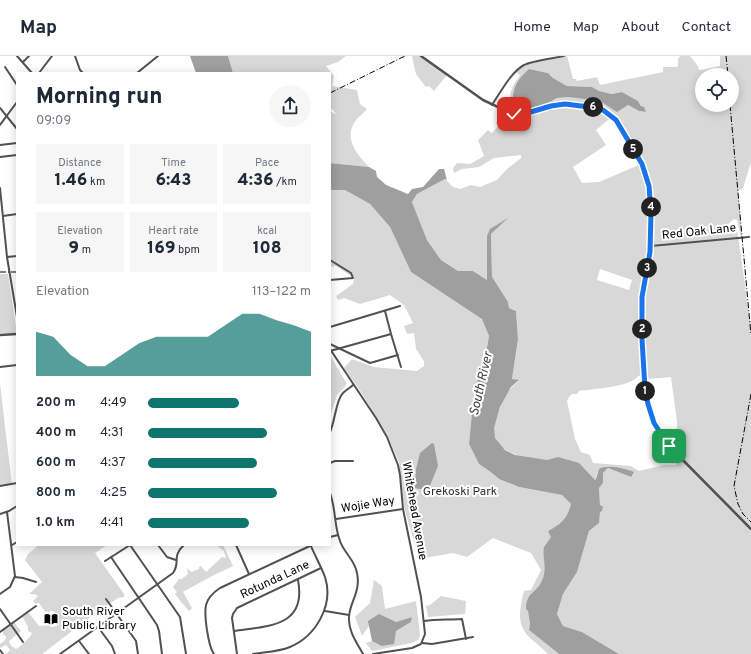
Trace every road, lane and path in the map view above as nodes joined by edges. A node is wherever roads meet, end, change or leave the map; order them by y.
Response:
1 (17, 56) edge
2 (29, 56) edge
3 (52, 56) edge
4 (75, 56) edge
5 (158, 56) edge
6 (421, 56) edge
7 (564, 56) edge
8 (23, 62) junction
9 (5, 68) dead end
10 (31, 72) edge
11 (40, 72) edge
12 (82, 72) edge
13 (137, 72) edge
14 (16, 84) edge
15 (16, 103) edge
16 (492, 105) junction
17 (0, 108) edge
18 (7, 116) junction
19 (0, 125) edge
20 (16, 128) edge
21 (16, 143) edge
22 (0, 145) edge
23 (16, 155) edge
24 (0, 157) edge
25 (0, 188) edge
26 (16, 214) edge
27 (3, 216) junction
28 (0, 225) edge
29 (4, 225) junction
30 (749, 237) dead end
31 (651, 246) junction
32 (16, 256) edge
33 (7, 257) junction
34 (331, 261) edge
35 (331, 280) edge
36 (400, 306) dead end
37 (385, 310) junction
38 (16, 311) edge
39 (331, 328) edge
40 (16, 334) edge
41 (391, 334) junction
42 (0, 335) edge
43 (331, 344) edge
44 (340, 348) junction
45 (331, 351) edge
46 (398, 355) junction
47 (16, 365) edge
48 (0, 367) edge
49 (401, 367) dead end
50 (354, 385) junction
51 (331, 430) edge
52 (353, 461) dead end
53 (331, 463) edge
54 (16, 483) edge
55 (0, 486) edge
56 (331, 498) edge
57 (16, 507) edge
58 (403, 509) junction
59 (7, 512) junction
60 (0, 514) edge
61 (336, 519) junction
62 (751, 529) edge
63 (338, 535) junction
64 (331, 537) edge
65 (16, 543) edge
66 (12, 545) junction
67 (128, 546) edge
68 (131, 546) edge
69 (159, 546) edge
70 (183, 546) edge
71 (236, 546) edge
72 (310, 546) edge
73 (312, 546) edge
74 (111, 557) junction
75 (176, 560) junction
76 (105, 561) dead end
77 (321, 568) junction
78 (249, 574) junction
79 (15, 577) junction
80 (298, 580) junction
81 (36, 582) dead end
82 (158, 585) junction
83 (0, 594) edge
84 (138, 598) junction
85 (106, 599) dead end
86 (36, 606) dead end
87 (0, 609) edge
88 (324, 611) junction
89 (117, 614) junction
90 (349, 615) junction
91 (424, 621) junction
92 (11, 624) junction
93 (98, 627) junction
94 (234, 631) junction
95 (0, 632) edge
96 (473, 637) dead end
97 (466, 639) junction
98 (79, 641) junction
99 (23, 642) dead end
100 (422, 642) junction
101 (0, 650) edge
102 (3, 654) edge
103 (60, 654) edge
104 (89, 654) edge
105 (115, 654) edge
106 (138, 654) edge
107 (162, 654) edge
108 (186, 654) edge
109 (214, 654) edge
110 (237, 654) edge
111 (253, 654) edge
112 (363, 654) edge
113 (373, 654) edge

1 - 8 street
2 - 8 street
3 - 11 street
4 - 12 street
5 - 13 street
6 - 16 street
7 - 16 street
8 - 10 street
9 - 14 street
15 - 18 street
16 - 31 street
17 - 18 street
18 - 19 street
18 - 20 street
21 - 22 street
23 - 24 street
25 - 27 street
26 - 27 street
27 - 29 street
28 - 29 street
29 - 33 street
30 - 31 street, Red Oak Lane
31 - 62 street
32 - 33 street
33 - 38 street
34 - 35 street
36 - 37 street
37 - 39 street
37 - 41 street
40 - 42 street
41 - 44 street
41 - 46 street
43 - 44 street
44 - 45 street
44 - 46 street
45 - 50 street, Whitehead Avenue
46 - 49 street
47 - 48 street
50 - 51 street
50 - 58 street, Whitehead Avenue
52 - 53 street
54 - 55 street
56 - 61 street
57 - 59 street
58 - 61 street, Wojie Way
58 - 91 street, Whitehead Avenue
59 - 60 street
59 - 66 street
61 - 63 street
63 - 64 street
63 - 90 street
65 - 66 street
66 - 79 street
67 - 74 street
68 - 82 street
69 - 75 street
70 - 75 street
71 - 78 street
72 - 78 street
73 - 77 street
74 - 76 street
74 - 84 street
75 - 82 street
77 - 80 street, Rotunda Lane
77 - 88 street
78 - 109 street
79 - 81 street
79 - 83 street
80 - 94 street, Rotunda Lane
80 - 94 street
82 - 84 street
82 - 108 street
84 - 89 street
84 - 107 street
85 - 89 street
86 - 92 street
87 - 92 street
88 - 90 street
88 - 111 street
89 - 93 street
89 - 106 street
90 - 112 street
91 - 97 street
91 - 100 street, Whitehead Avenue
92 - 95 street
92 - 99 street
93 - 98 street
93 - 105 street
94 - 110 street, Rotunda Lane
96 - 97 street
97 - 100 street
98 - 103 street
98 - 104 street
100 - 113 street
101 - 102 street

